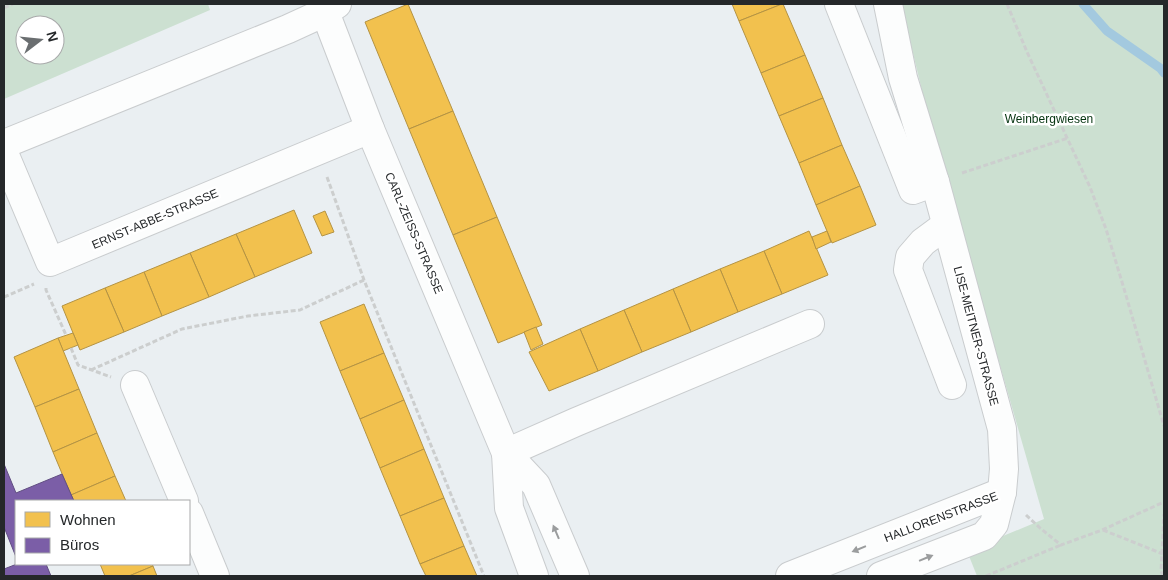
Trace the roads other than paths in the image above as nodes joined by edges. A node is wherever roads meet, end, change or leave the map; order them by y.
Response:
1 (839, 4) edge
2 (888, 4) edge
3 (331, 8) edge
4 (370, 129) junction
5 (4, 144) edge
6 (4, 153) edge
7 (935, 182) junction
8 (946, 225) junction
9 (810, 324) dead end
10 (952, 384) dead end
11 (135, 385) road end
12 (506, 453) junction
13 (1002, 492) junction
14 (184, 500) edge
15 (190, 515) edge
16 (215, 576) edge
17 (534, 576) edge
18 (575, 576) edge
19 (790, 576) edge
20 (881, 576) edge

1 - 7 street
2 - 7 street, LISE-MEITNER-STRASSE
3 - 4 street, CARL-ZEISS-STRASSE
3 - 5 street
4 - 6 street, ERNST-ABBE-STRASSE
4 - 12 street, CARL-ZEISS-STRASSE
7 - 8 street, LISE-MEITNER-STRASSE
8 - 10 street
8 - 13 street, LISE-MEITNER-STRASSE
9 - 12 street
11 - 14 street
12 - 17 street, CARL-ZEISS-STRASSE
18 -> 12 street, CARL-ZEISS-STRASSE
13 -> 19 street, HALLORENSTRASSE
20 -> 13 street, HALLORENSTRASSE
15 - 16 street

